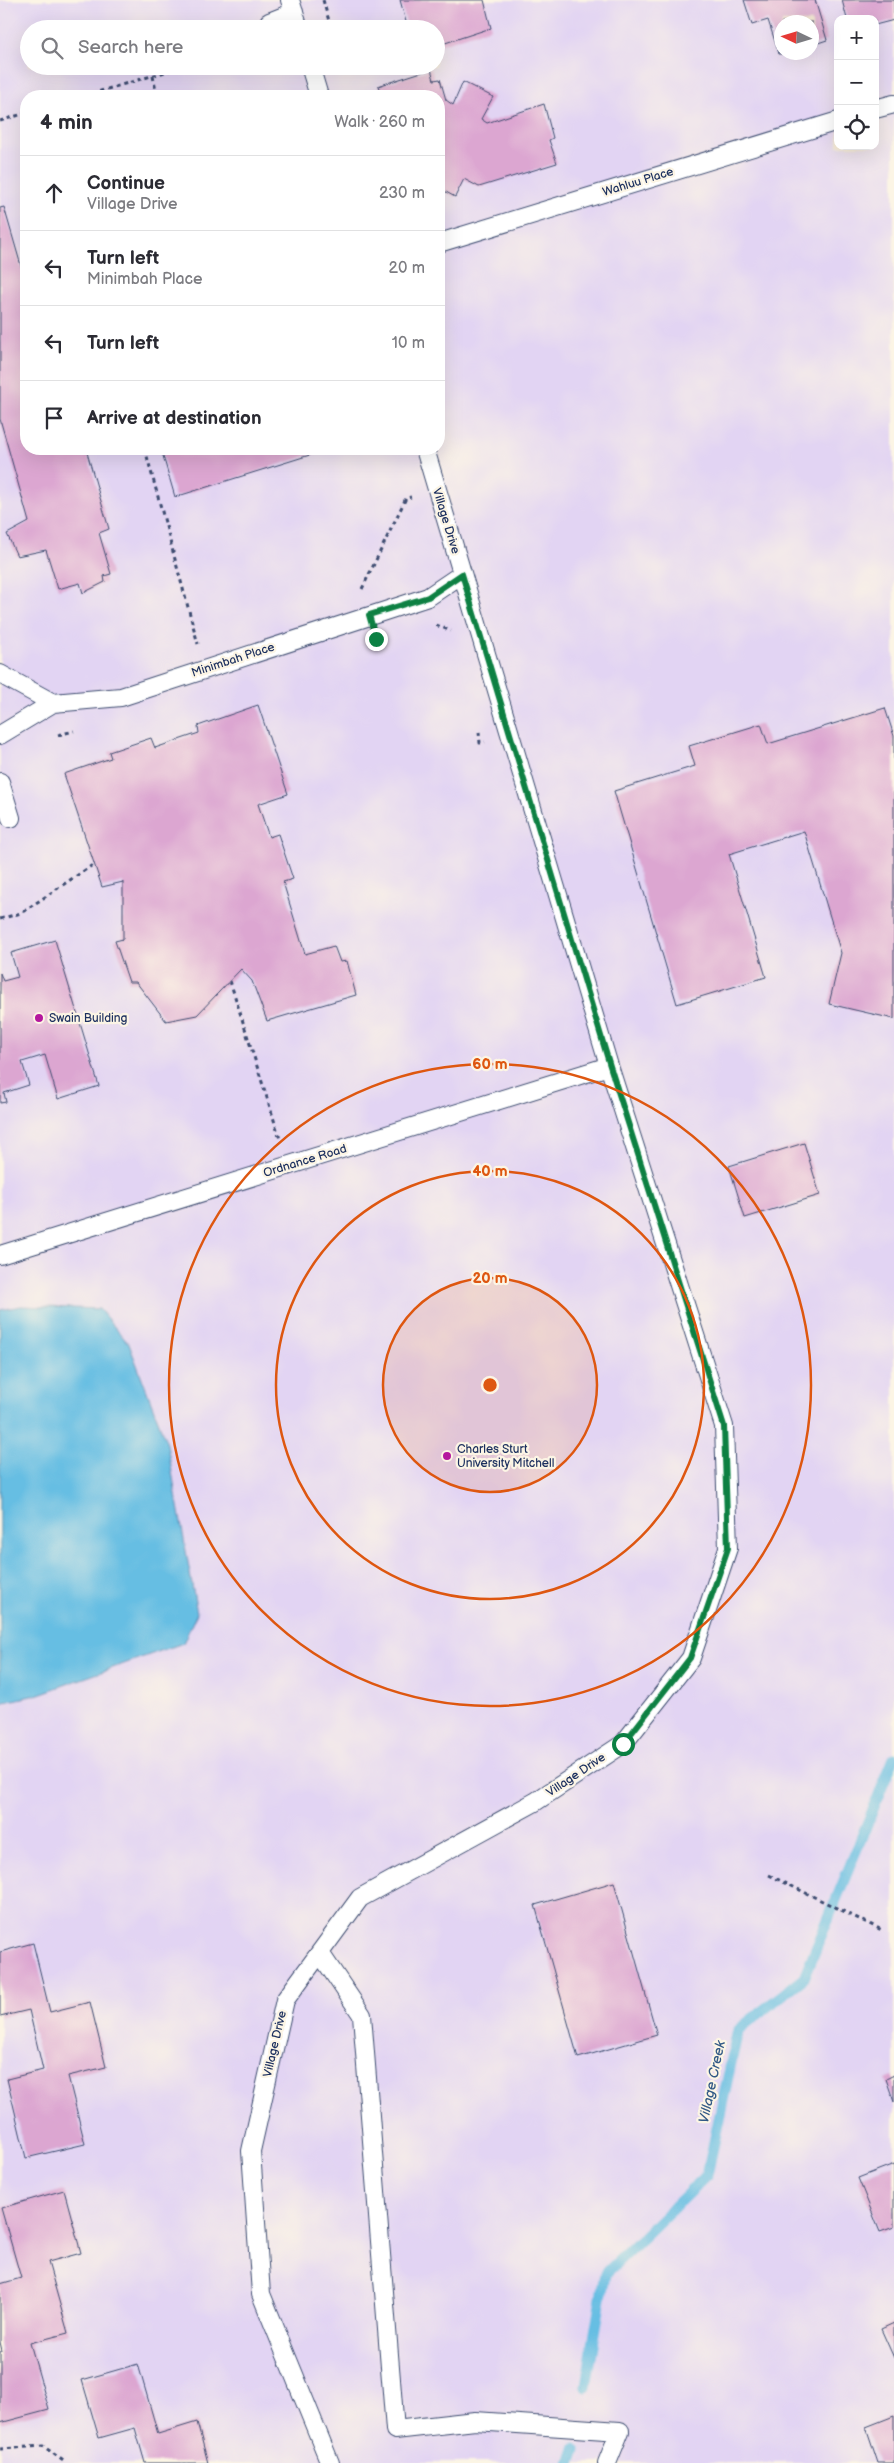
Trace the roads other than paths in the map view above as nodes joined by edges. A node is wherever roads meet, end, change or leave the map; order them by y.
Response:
1 (294, 14) edge
2 (275, 20) edge
3 (313, 75) edge
4 (317, 90) edge
5 (894, 104) edge
6 (879, 109) edge
7 (834, 122) edge
8 (445, 241) edge
9 (427, 455) edge
10 (462, 574) junction
11 (0, 674) edge
12 (54, 702) junction
13 (0, 735) edge
14 (0, 782) edge
15 (11, 818) dead end
16 (610, 1066) junction
17 (0, 1255) edge
18 (320, 1953) junction
19 (330, 2463) edge
20 (607, 2463) edge

1 - 2 lane
3 - 4 lane
5 - 6 lane
7 - 8 lane, Wahluu Place
9 - 10 lane, Village Drive
10 - 12 lane, Minimbah Place
10 - 16 lane, Village Drive
11 - 12 lane
12 - 13 lane
14 - 15 lane
16 - 17 lane, Ordnance Road
16 - 18 lane, Village Drive
18 - 19 lane, Village Drive
18 - 20 lane

